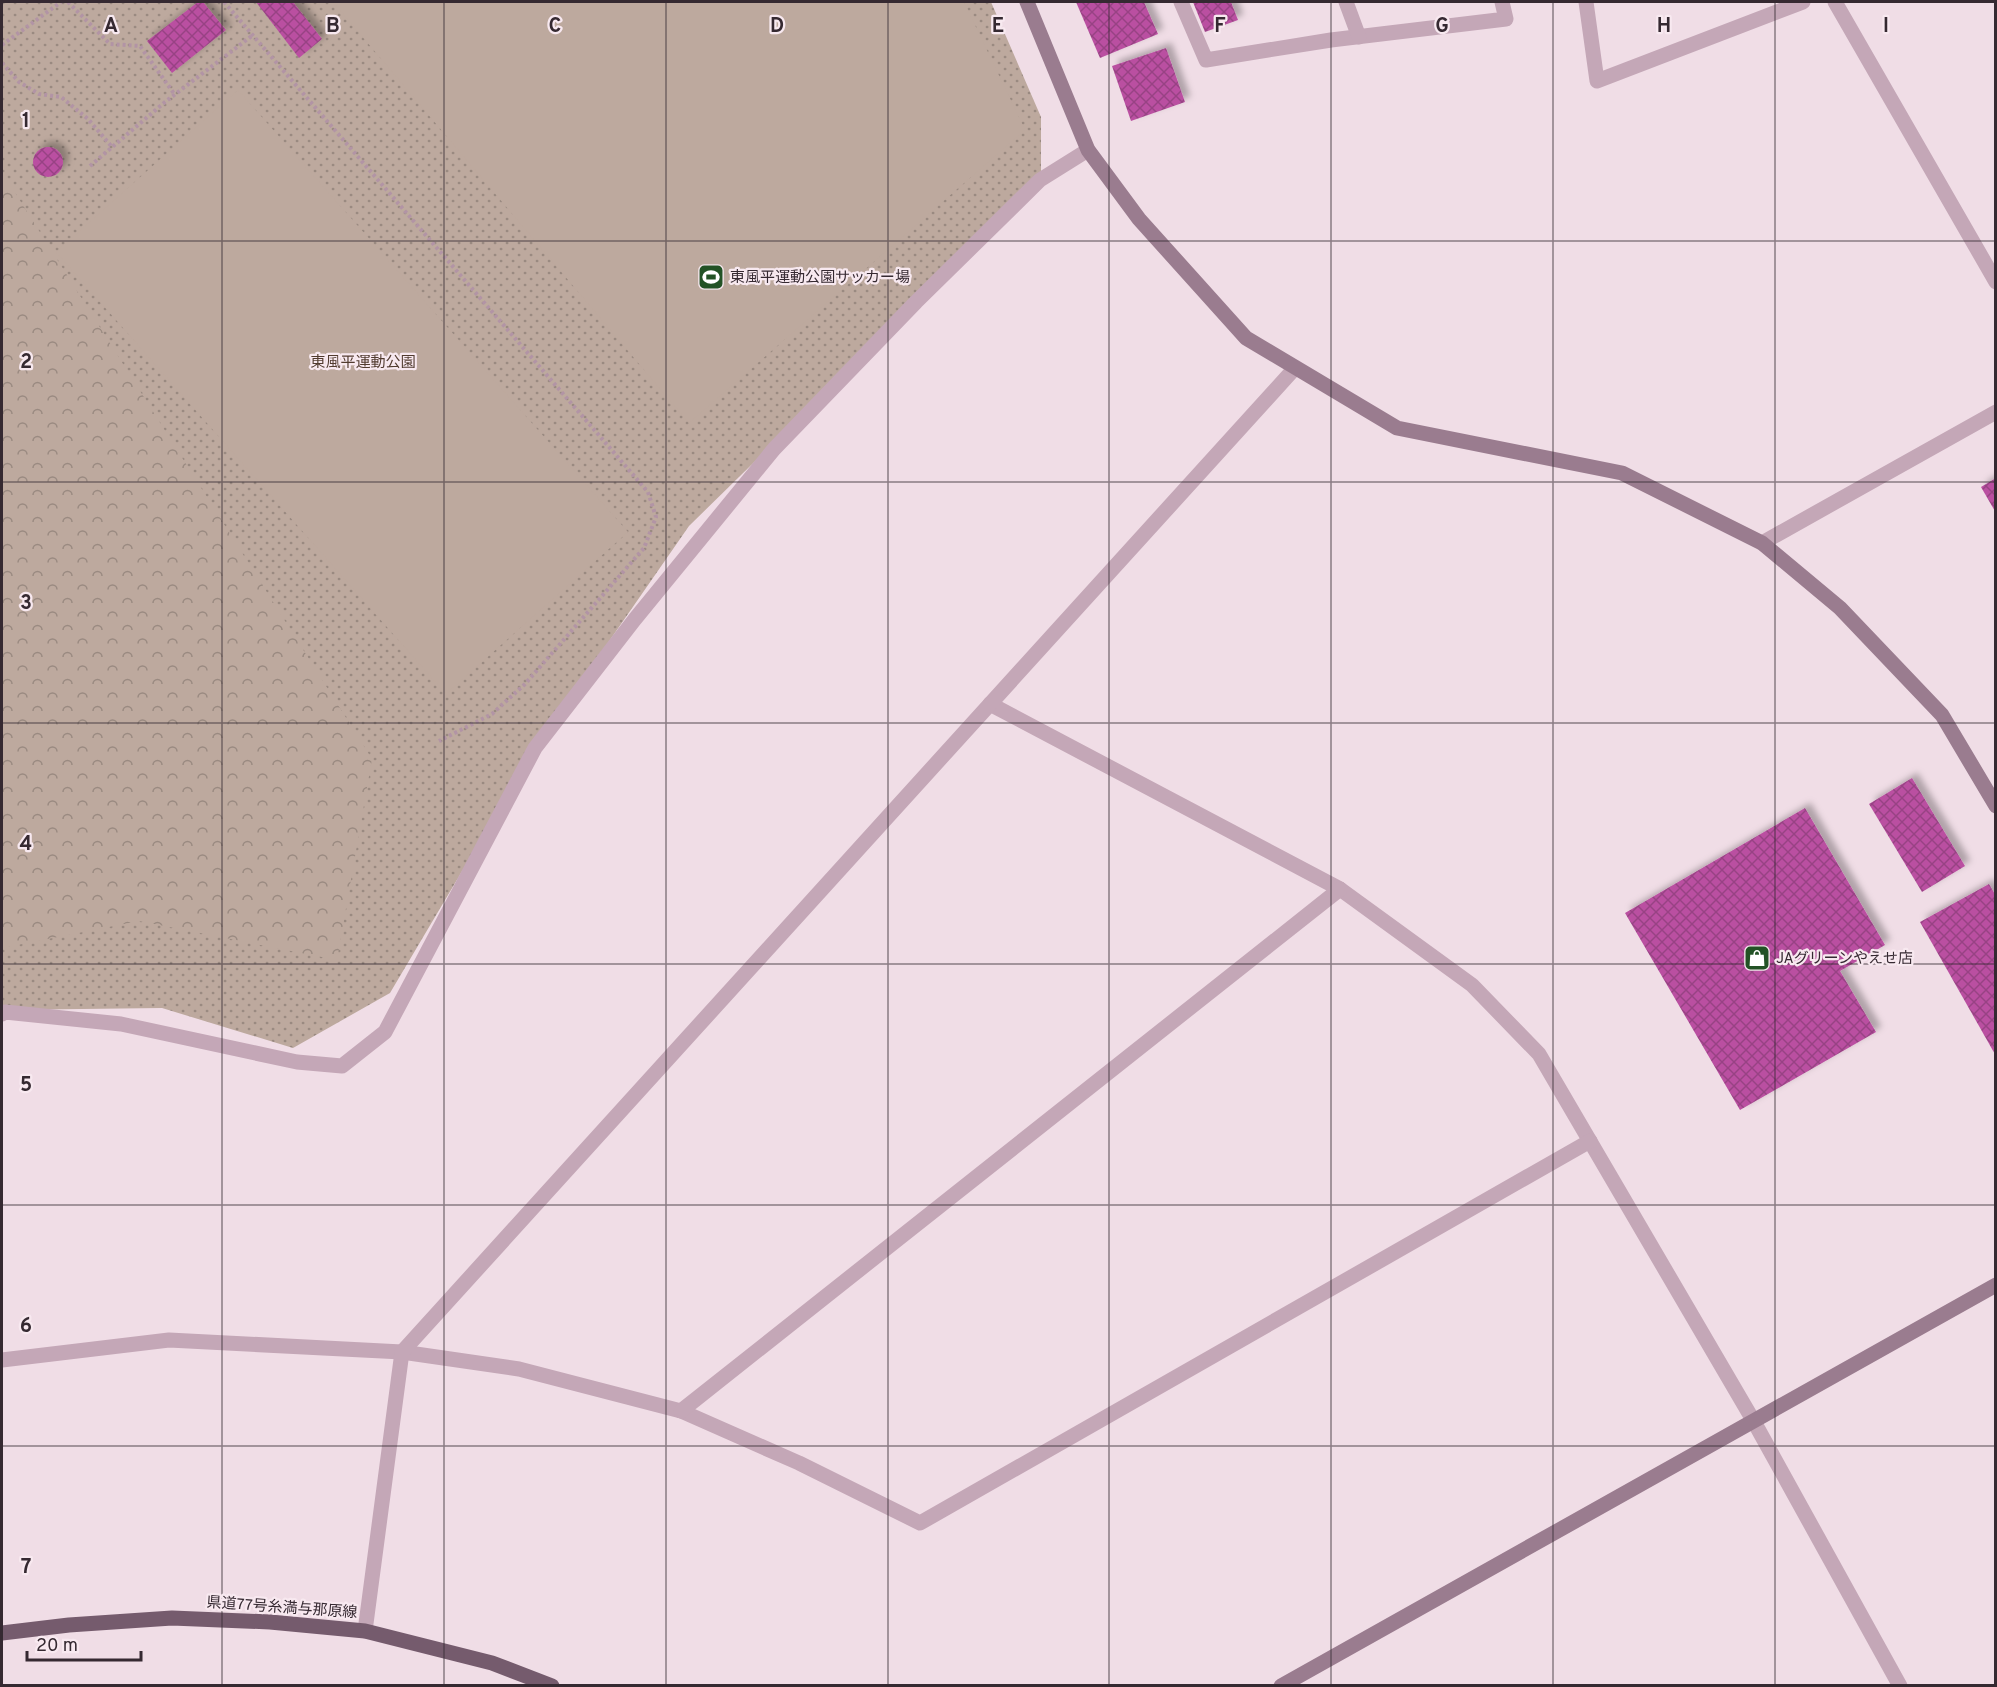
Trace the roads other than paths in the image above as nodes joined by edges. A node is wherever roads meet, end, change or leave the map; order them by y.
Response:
1 (1027, 2) edge
2 (1181, 2) edge
3 (1346, 2) edge
4 (1502, 2) edge
5 (1586, 2) edge
6 (1803, 2) edge
7 (1835, 2) edge
8 (1359, 37) junction
9 (1088, 150) junction
10 (1995, 282) edge
11 (1295, 368) junction
12 (1995, 412) edge
13 (1762, 543) junction
14 (990, 704) junction
15 (1995, 806) edge
16 (1340, 889) junction
17 (2, 1014) edge
18 (1590, 1141) junction
19 (1995, 1285) edge
20 (402, 1352) junction
21 (2, 1360) edge
22 (681, 1411) junction
23 (1753, 1420) junction
24 (365, 1631) junction
25 (2, 1633) edge
26 (552, 1686) edge
27 (1281, 1686) edge
28 (1900, 1686) edge

1 - 9 street
2 - 8 street
3 - 8 street
4 - 8 street
5 - 6 street
7 - 10 street
9 - 11 street
9 - 17 street
11 - 13 street
11 - 14 street
12 - 13 street
13 - 15 street
14 - 16 street
14 - 20 street
16 - 18 street
16 - 22 street
18 - 22 street
18 - 23 street
19 - 23 street
20 - 21 street
20 - 22 street
20 - 24 street
23 - 27 street
23 - 28 street
24 - 25 main road, 県道77号糸満与那原線
24 - 26 main road, 県道77号糸満与那原線

